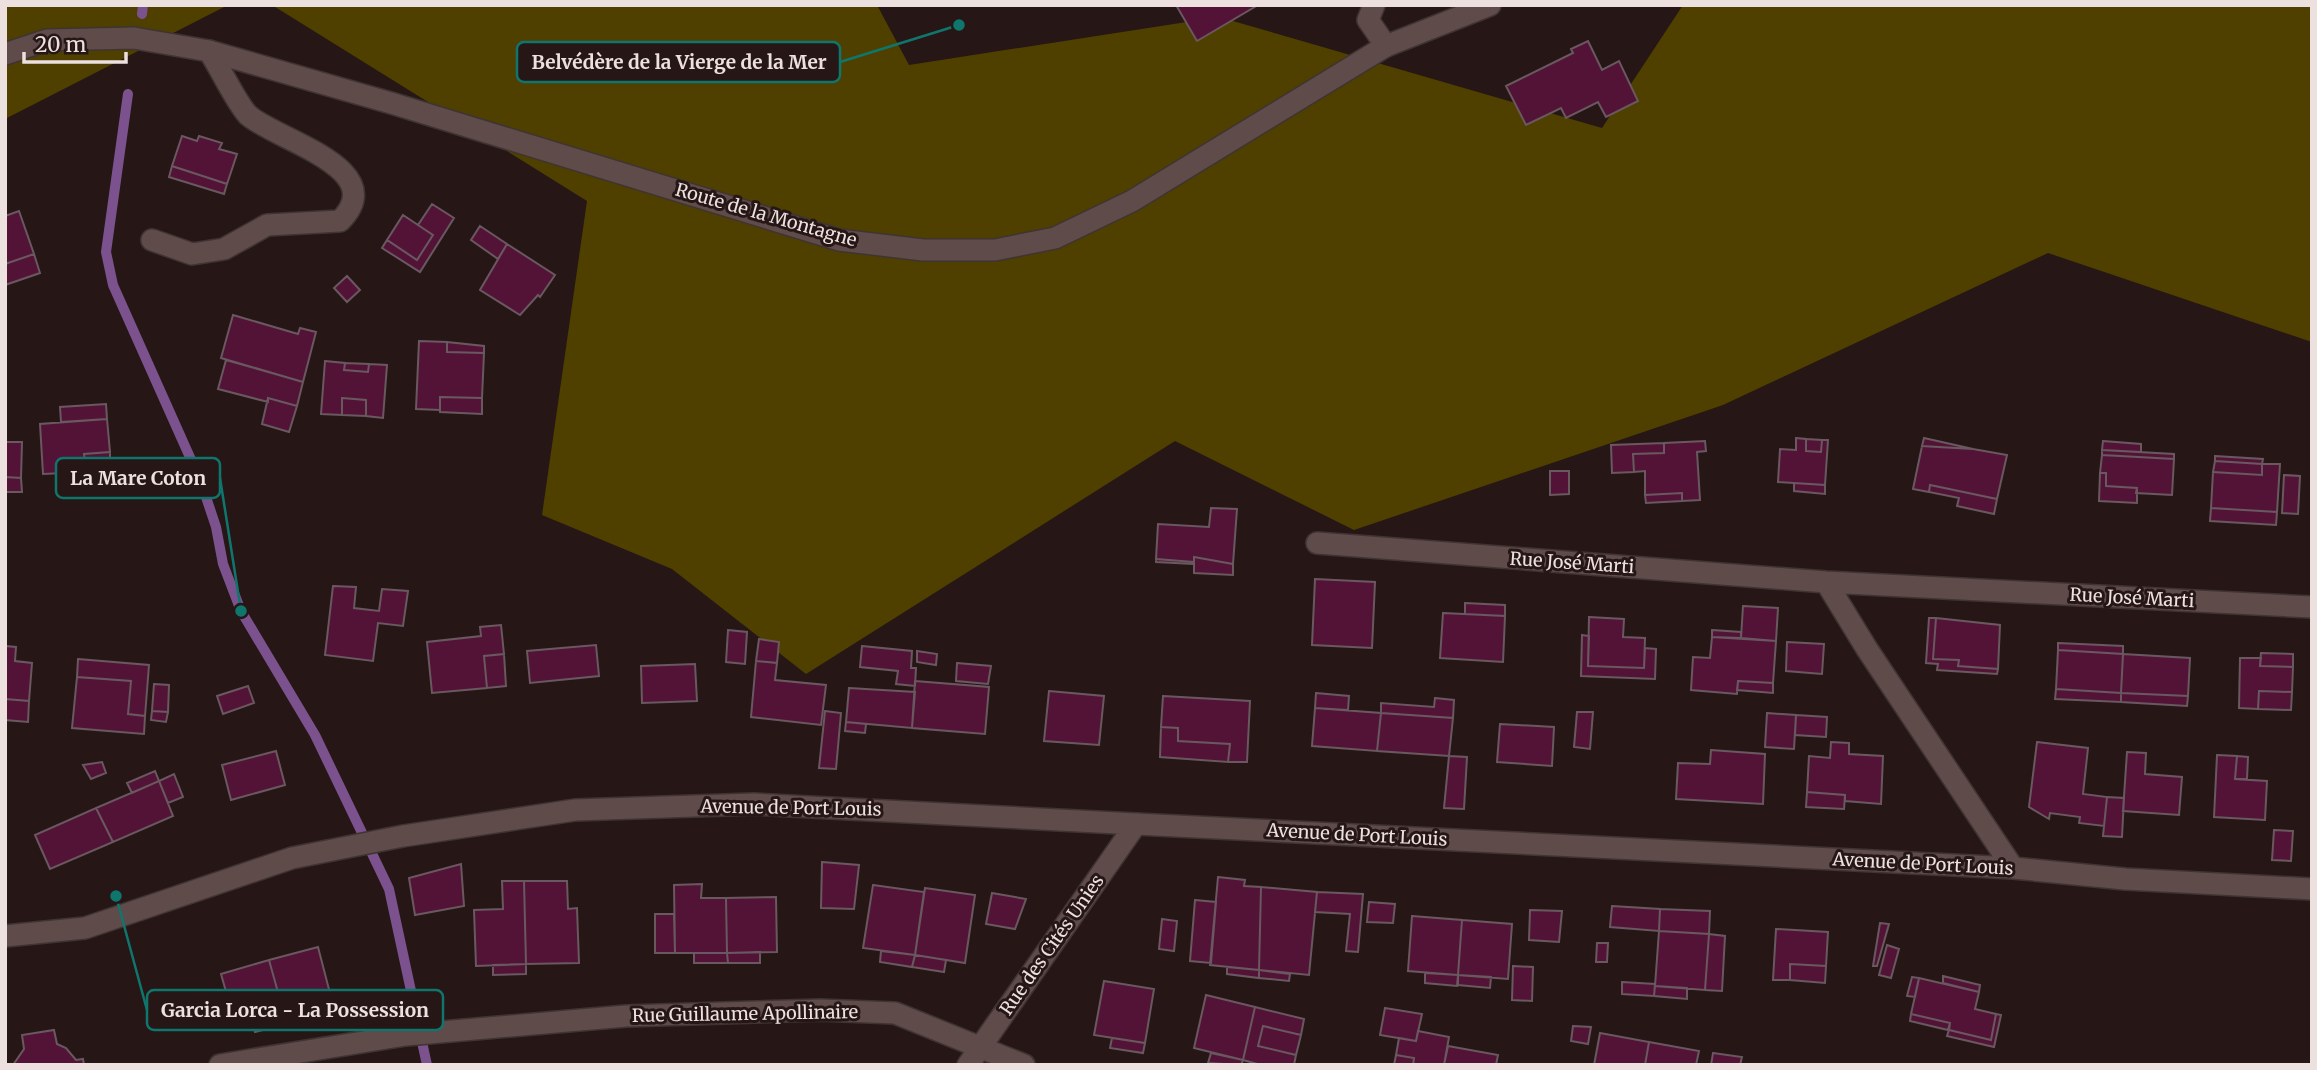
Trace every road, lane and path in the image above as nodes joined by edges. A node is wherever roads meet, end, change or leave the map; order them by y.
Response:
1 (1374, 5) edge
2 (1490, 5) edge
3 (1386, 46) junction
4 (209, 51) junction
5 (5, 54) edge
6 (152, 240) dead end
7 (1317, 543) dead end
8 (1826, 582) junction
9 (2312, 607) edge
10 (1136, 824) junction
11 (2013, 868) junction
12 (2312, 889) edge
13 (5, 936) edge
14 (981, 1047) junction
15 (220, 1065) edge
16 (968, 1065) edge
17 (1024, 1065) edge

1 - 3 street
2 - 3 street, Route de la Montagne
3 - 4 street, Route de la Montagne
4 - 5 street, Route de la Montagne
4 - 6 street
7 - 8 street, Rue José Marti
8 - 9 street, Rue José Marti
8 - 11 street
10 - 11 street, Avenue de Port Louis
10 - 13 street, Avenue de Port Louis
10 - 14 street, Rue des Cités Unies
11 - 12 street, Avenue de Port Louis
14 - 15 street, Rue Guillaume Apollinaire
14 - 16 street, Rue des Cités Unies
14 - 17 street, Rue Guillaume Apollinaire

